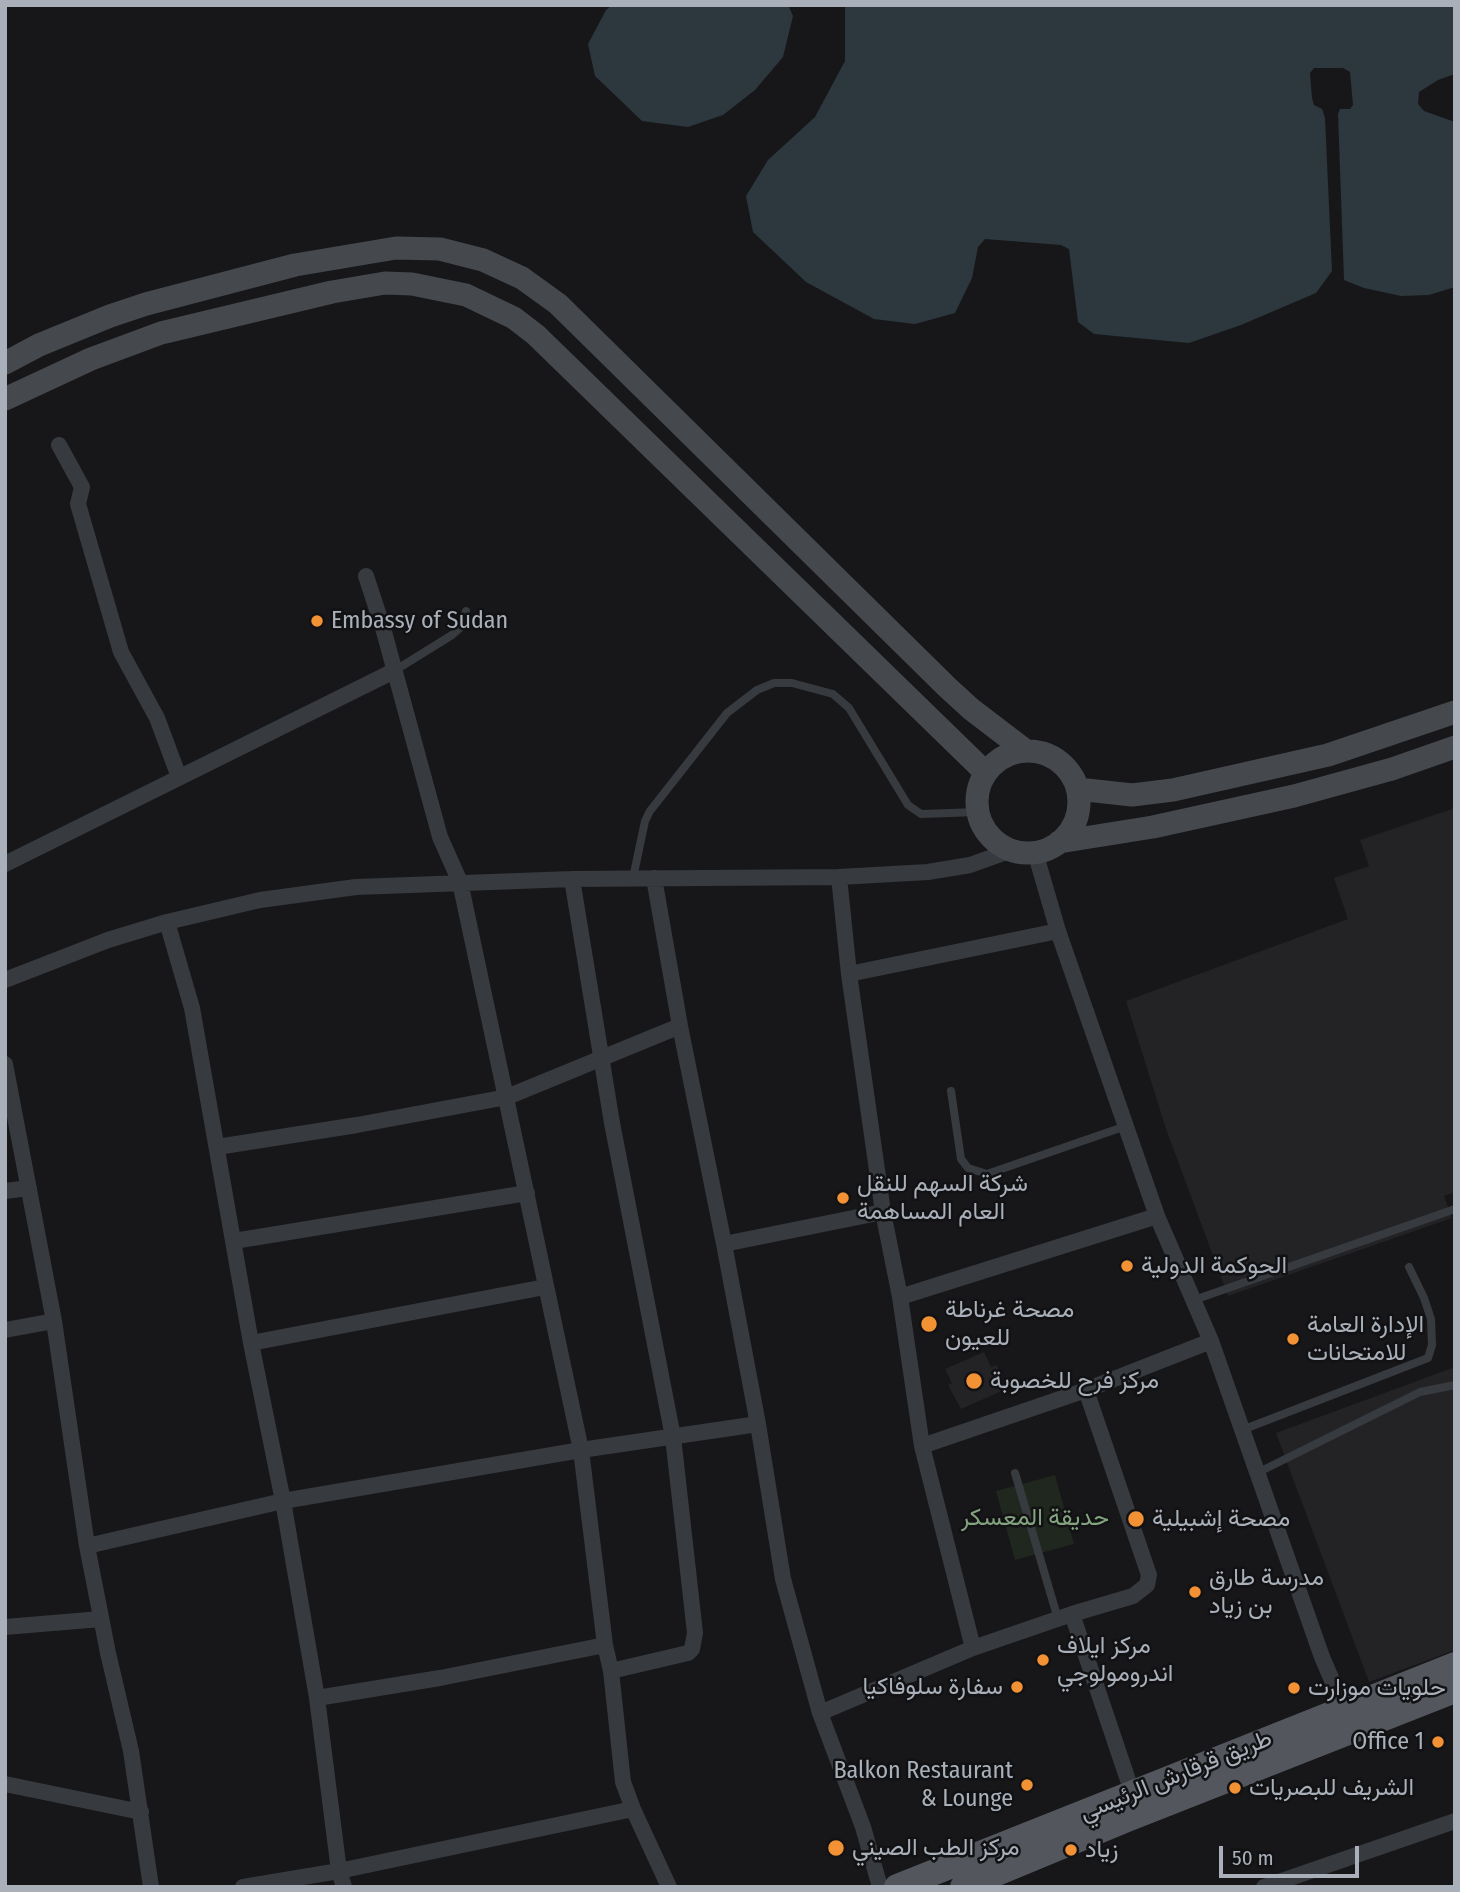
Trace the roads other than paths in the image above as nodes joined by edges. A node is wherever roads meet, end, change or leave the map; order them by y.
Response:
1 (5, 363) edge
2 (5, 399) edge
3 (59, 445) dead end
4 (366, 576) dead end
5 (466, 611) dead end
6 (394, 671) junction
7 (1455, 712) edge
8 (1455, 747) edge
9 (1026, 751) junction
10 (986, 773) junction
11 (178, 777) junction
12 (1078, 789) junction
13 (978, 812) junction
14 (1059, 842) junction
15 (1023, 851) junction
16 (5, 864) edge
17 (839, 877) junction
18 (572, 878) junction
19 (633, 878) junction
20 (654, 878) junction
21 (460, 882) junction
22 (167, 922) junction
23 (1058, 931) junction
24 (849, 974) junction
25 (5, 980) edge
26 (680, 1026) junction
27 (601, 1060) junction
28 (5, 1064) edge
29 (951, 1091) dead end
30 (507, 1097) junction
31 (9, 1110) edge
32 (1126, 1126) junction
33 (216, 1147) junction
34 (29, 1188) junction
35 (5, 1191) edge
36 (527, 1193) junction
37 (1455, 1209) edge
38 (883, 1212) junction
39 (1157, 1216) junction
40 (234, 1241) junction
41 (724, 1244) junction
42 (1409, 1267) dead end
43 (545, 1287) junction
44 (900, 1297) junction
45 (1194, 1300) junction
46 (54, 1321) junction
47 (5, 1330) edge
48 (1211, 1341) junction
49 (251, 1343) junction
50 (1455, 1385) edge
51 (1086, 1390) junction
52 (758, 1424) junction
53 (1242, 1430) junction
54 (673, 1437) junction
55 (922, 1446) junction
56 (581, 1450) junction
57 (1015, 1473) dead end
58 (1257, 1473) junction
59 (283, 1501) junction
60 (87, 1546) junction
61 (1065, 1616) junction
62 (101, 1619) junction
63 (5, 1627) edge
64 (605, 1645) junction
65 (973, 1648) junction
66 (1455, 1665) edge
67 (611, 1671) junction
68 (1455, 1690) edge
69 (317, 1698) junction
70 (1344, 1708) junction
71 (820, 1713) junction
72 (5, 1784) edge
73 (1132, 1792) junction
74 (633, 1808) junction
75 (141, 1812) junction
76 (1455, 1821) edge
77 (338, 1871) junction
78 (151, 1887) edge
79 (243, 1887) edge
80 (344, 1887) edge
81 (669, 1887) edge
82 (880, 1887) edge
83 (897, 1887) edge
84 (963, 1887) edge
85 (1264, 1887) edge

1 - 9 street
2 - 10 street
3 - 11 street
4 - 6 street
5 - 6 lane
6 - 11 street
6 - 21 street
7 - 12 street
8 - 14 street
9 - 10 street
9 - 12 street
10 - 13 street
11 - 16 street
12 - 14 street
13 - 15 street
13 - 19 lane
14 - 15 street
15 - 17 street
15 - 23 street
17 - 20 street
17 - 24 street
18 - 19 street
18 - 21 street
18 - 27 street
19 - 20 street
20 - 26 street
21 - 22 street
21 - 30 street
22 - 25 street
22 - 33 street
23 - 24 street
23 - 32 street
24 - 38 street
26 - 27 street
26 - 41 street
27 - 30 street
27 - 54 street
28 - 31 street
29 - 32 lane
30 - 33 street
30 - 36 street
31 - 34 street
32 - 39 street
33 - 40 street
34 - 35 street
34 - 46 street
36 - 40 street
36 - 43 street
37 - 45 lane
38 - 41 street
38 - 44 street
39 - 44 street
39 - 45 street
40 - 49 street
41 - 52 street
42 - 53 lane
43 - 49 street
43 - 56 street
44 - 55 street
45 - 48 street
46 - 47 street
46 - 60 street
48 - 51 street
48 - 53 street
49 - 59 street
50 - 58 lane
51 - 55 street
51 - 61 street
52 - 54 street
52 - 71 street
53 - 58 street
54 - 56 street
54 - 67 street
55 - 65 street
56 - 59 street
56 - 64 street
57 - 61 lane
58 - 70 street
59 - 60 street
59 - 69 street
60 - 62 street
61 - 65 street
61 - 73 street
62 - 63 street
62 - 75 street
64 - 67 street
64 - 69 street
65 - 71 street
66 - 70 main road, طريق قرقارش الرئيسي
67 - 74 street
68 - 84 main road, طريق قرقارش الرئيسي
69 - 77 street
70 - 73 main road, طريق قرقارش الرئيسي
71 - 82 street
72 - 75 street
73 - 83 main road, طريق قرقارش الرئيسي
74 - 77 street
74 - 81 street
75 - 78 street
76 - 85 street
77 - 79 street
77 - 80 street

